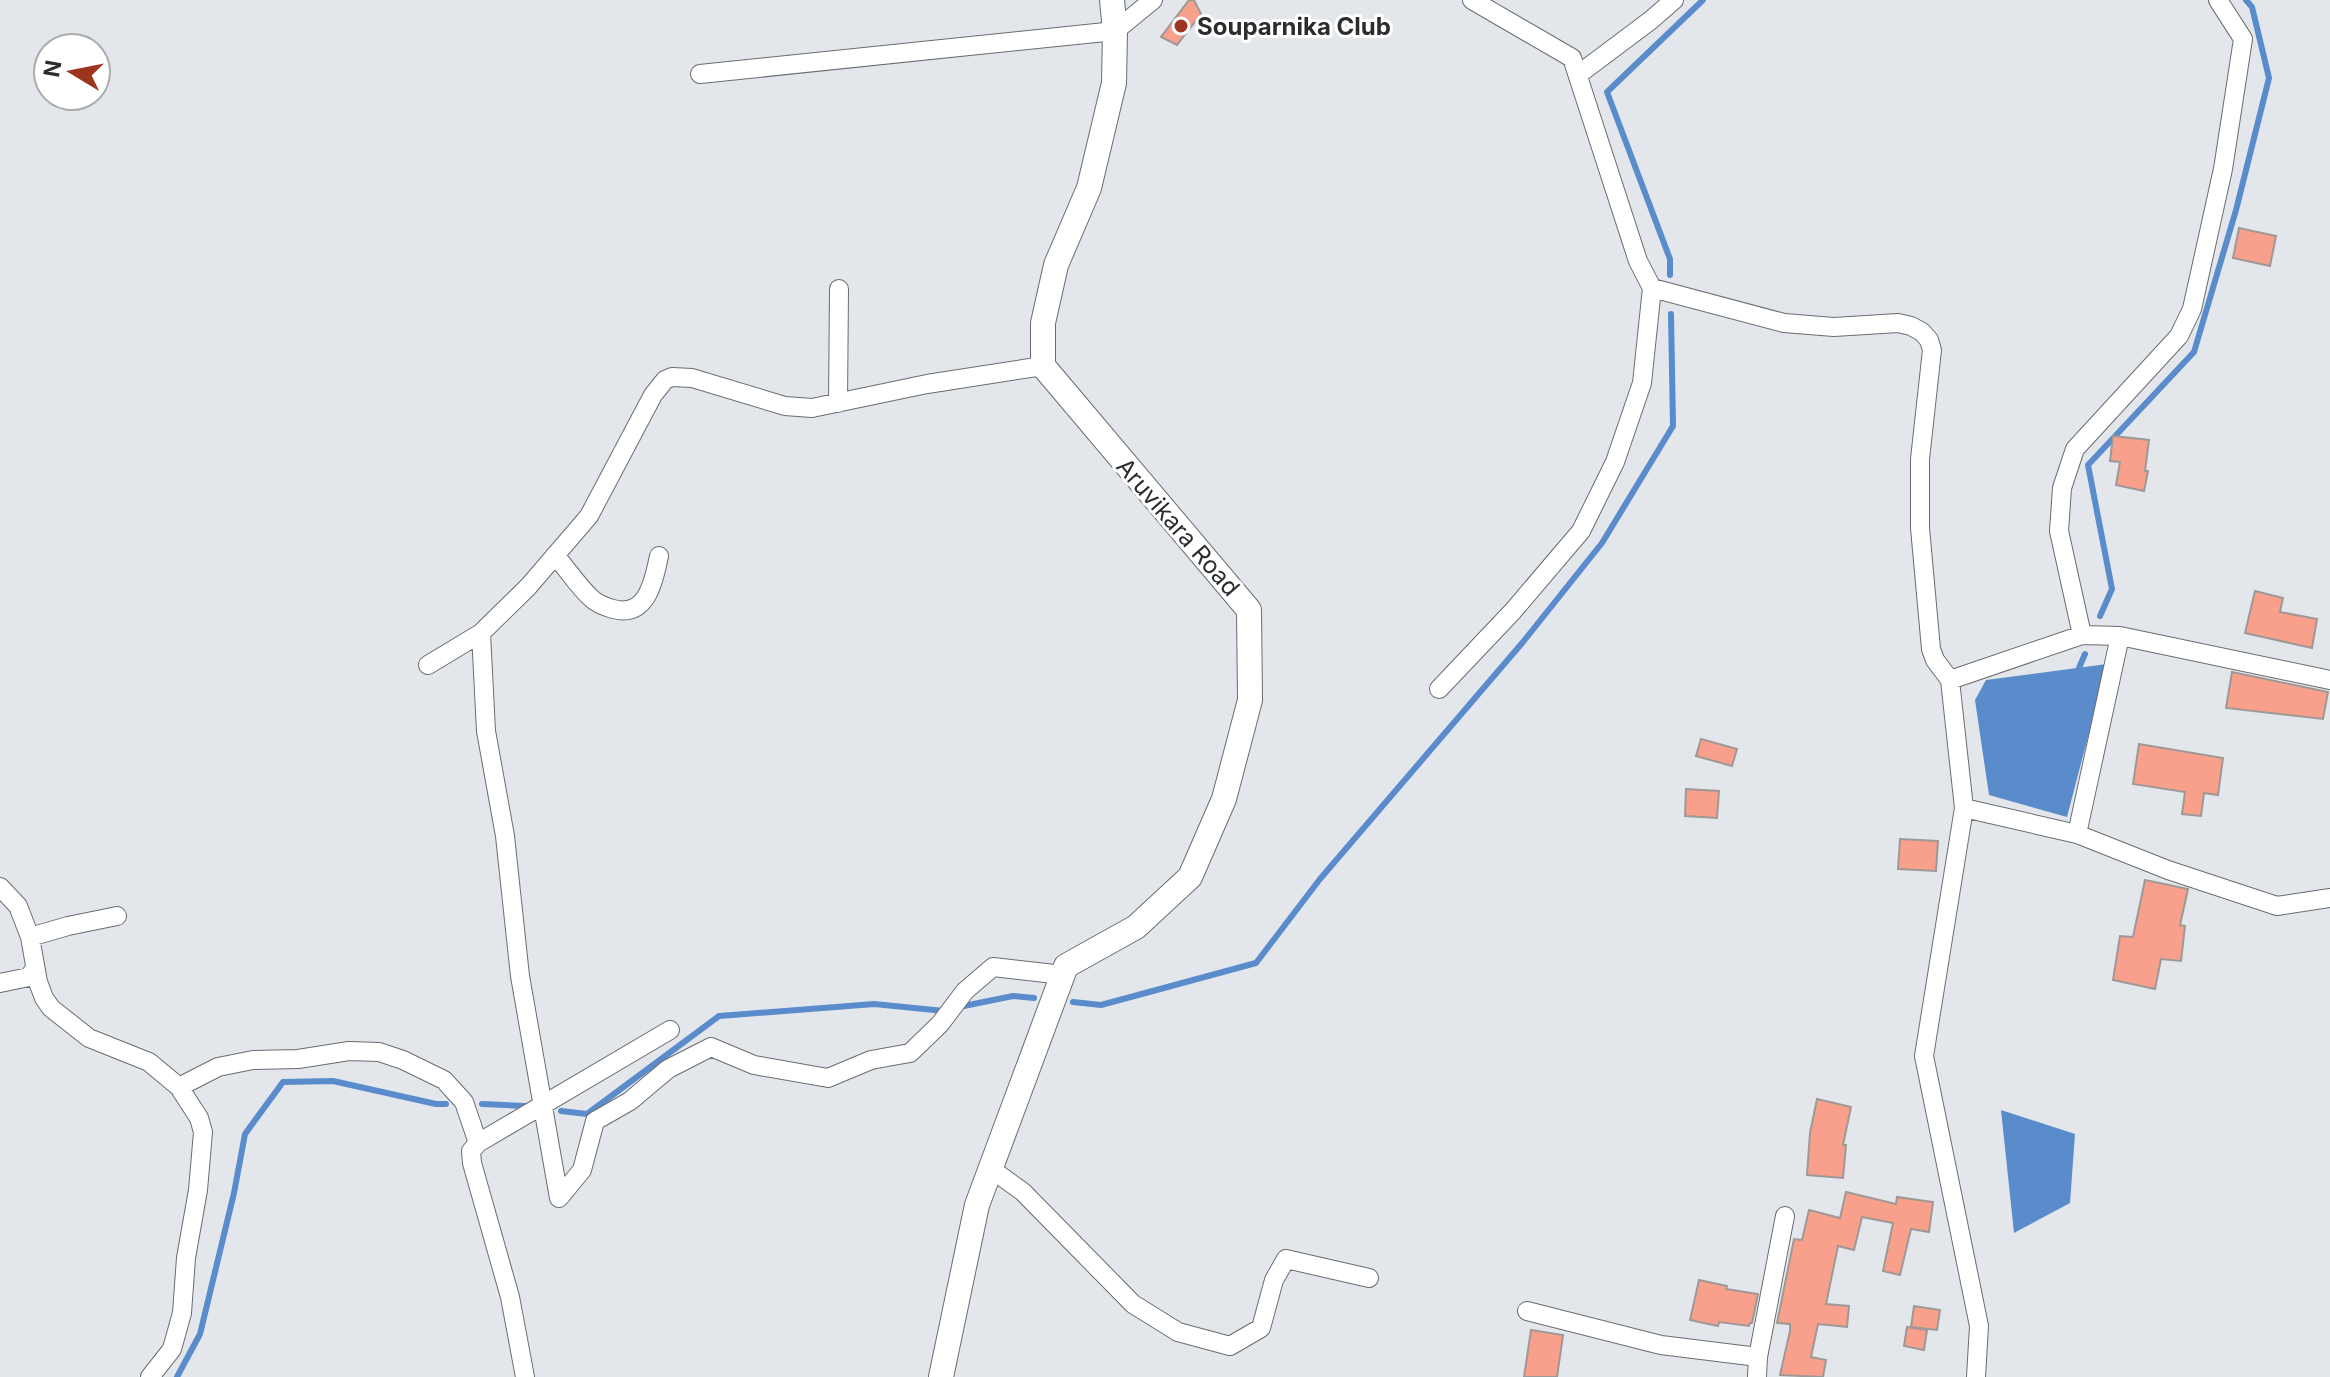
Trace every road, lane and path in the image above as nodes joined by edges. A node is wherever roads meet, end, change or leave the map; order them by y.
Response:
1 (1112, 0) edge
2 (1153, 0) edge
3 (1472, 0) edge
4 (1674, 0) edge
5 (2218, 0) edge
6 (1115, 31) junction
7 (700, 74) dead end
8 (1579, 74) junction
9 (1652, 288) junction
10 (839, 289) dead end
11 (1043, 366) junction
12 (838, 403) junction
13 (555, 555) junction
14 (659, 556) dead end
15 (481, 633) junction
16 (2082, 635) junction
17 (2120, 636) junction
18 (428, 665) dead end
19 (1950, 680) junction
20 (2330, 680) edge
21 (1439, 689) dead end
22 (1964, 808) junction
23 (2077, 834) junction
24 (0, 887) edge
25 (2330, 898) edge
26 (117, 916) dead end
27 (30, 937) junction
28 (35, 968) junction
29 (1063, 975) junction
30 (0, 983) edge
31 (670, 1030) dead end
32 (179, 1087) junction
33 (543, 1105) junction
34 (478, 1143) junction
35 (991, 1169) junction
36 (1785, 1216) dead end
37 (1369, 1278) dead end
38 (1527, 1311) dead end
39 (1758, 1357) junction
40 (150, 1377) edge
41 (525, 1377) edge
42 (941, 1377) edge
43 (1757, 1377) edge
44 (1976, 1377) edge

1 - 6 main road
2 - 6 street
3 - 8 street
4 - 8 street
5 - 16 street
6 - 7 street
6 - 11 main road
8 - 9 street
9 - 19 street
9 - 21 street
10 - 12 street
11 - 12 street
11 - 29 main road, Aruvikara Road
12 - 13 street
13 - 14 street
13 - 15 street
15 - 18 street
15 - 33 street
16 - 17 street
16 - 19 street
17 - 20 street
17 - 23 street
19 - 22 street
22 - 23 street
22 - 44 street
23 - 25 street
24 - 27 street
26 - 27 street
27 - 28 street
28 - 30 street
28 - 32 street
29 - 33 street
29 - 35 main road
31 - 33 street
32 - 34 street
32 - 40 street
33 - 34 street
34 - 41 street
35 - 37 street
35 - 42 main road
36 - 39 street
38 - 39 street
39 - 43 street

